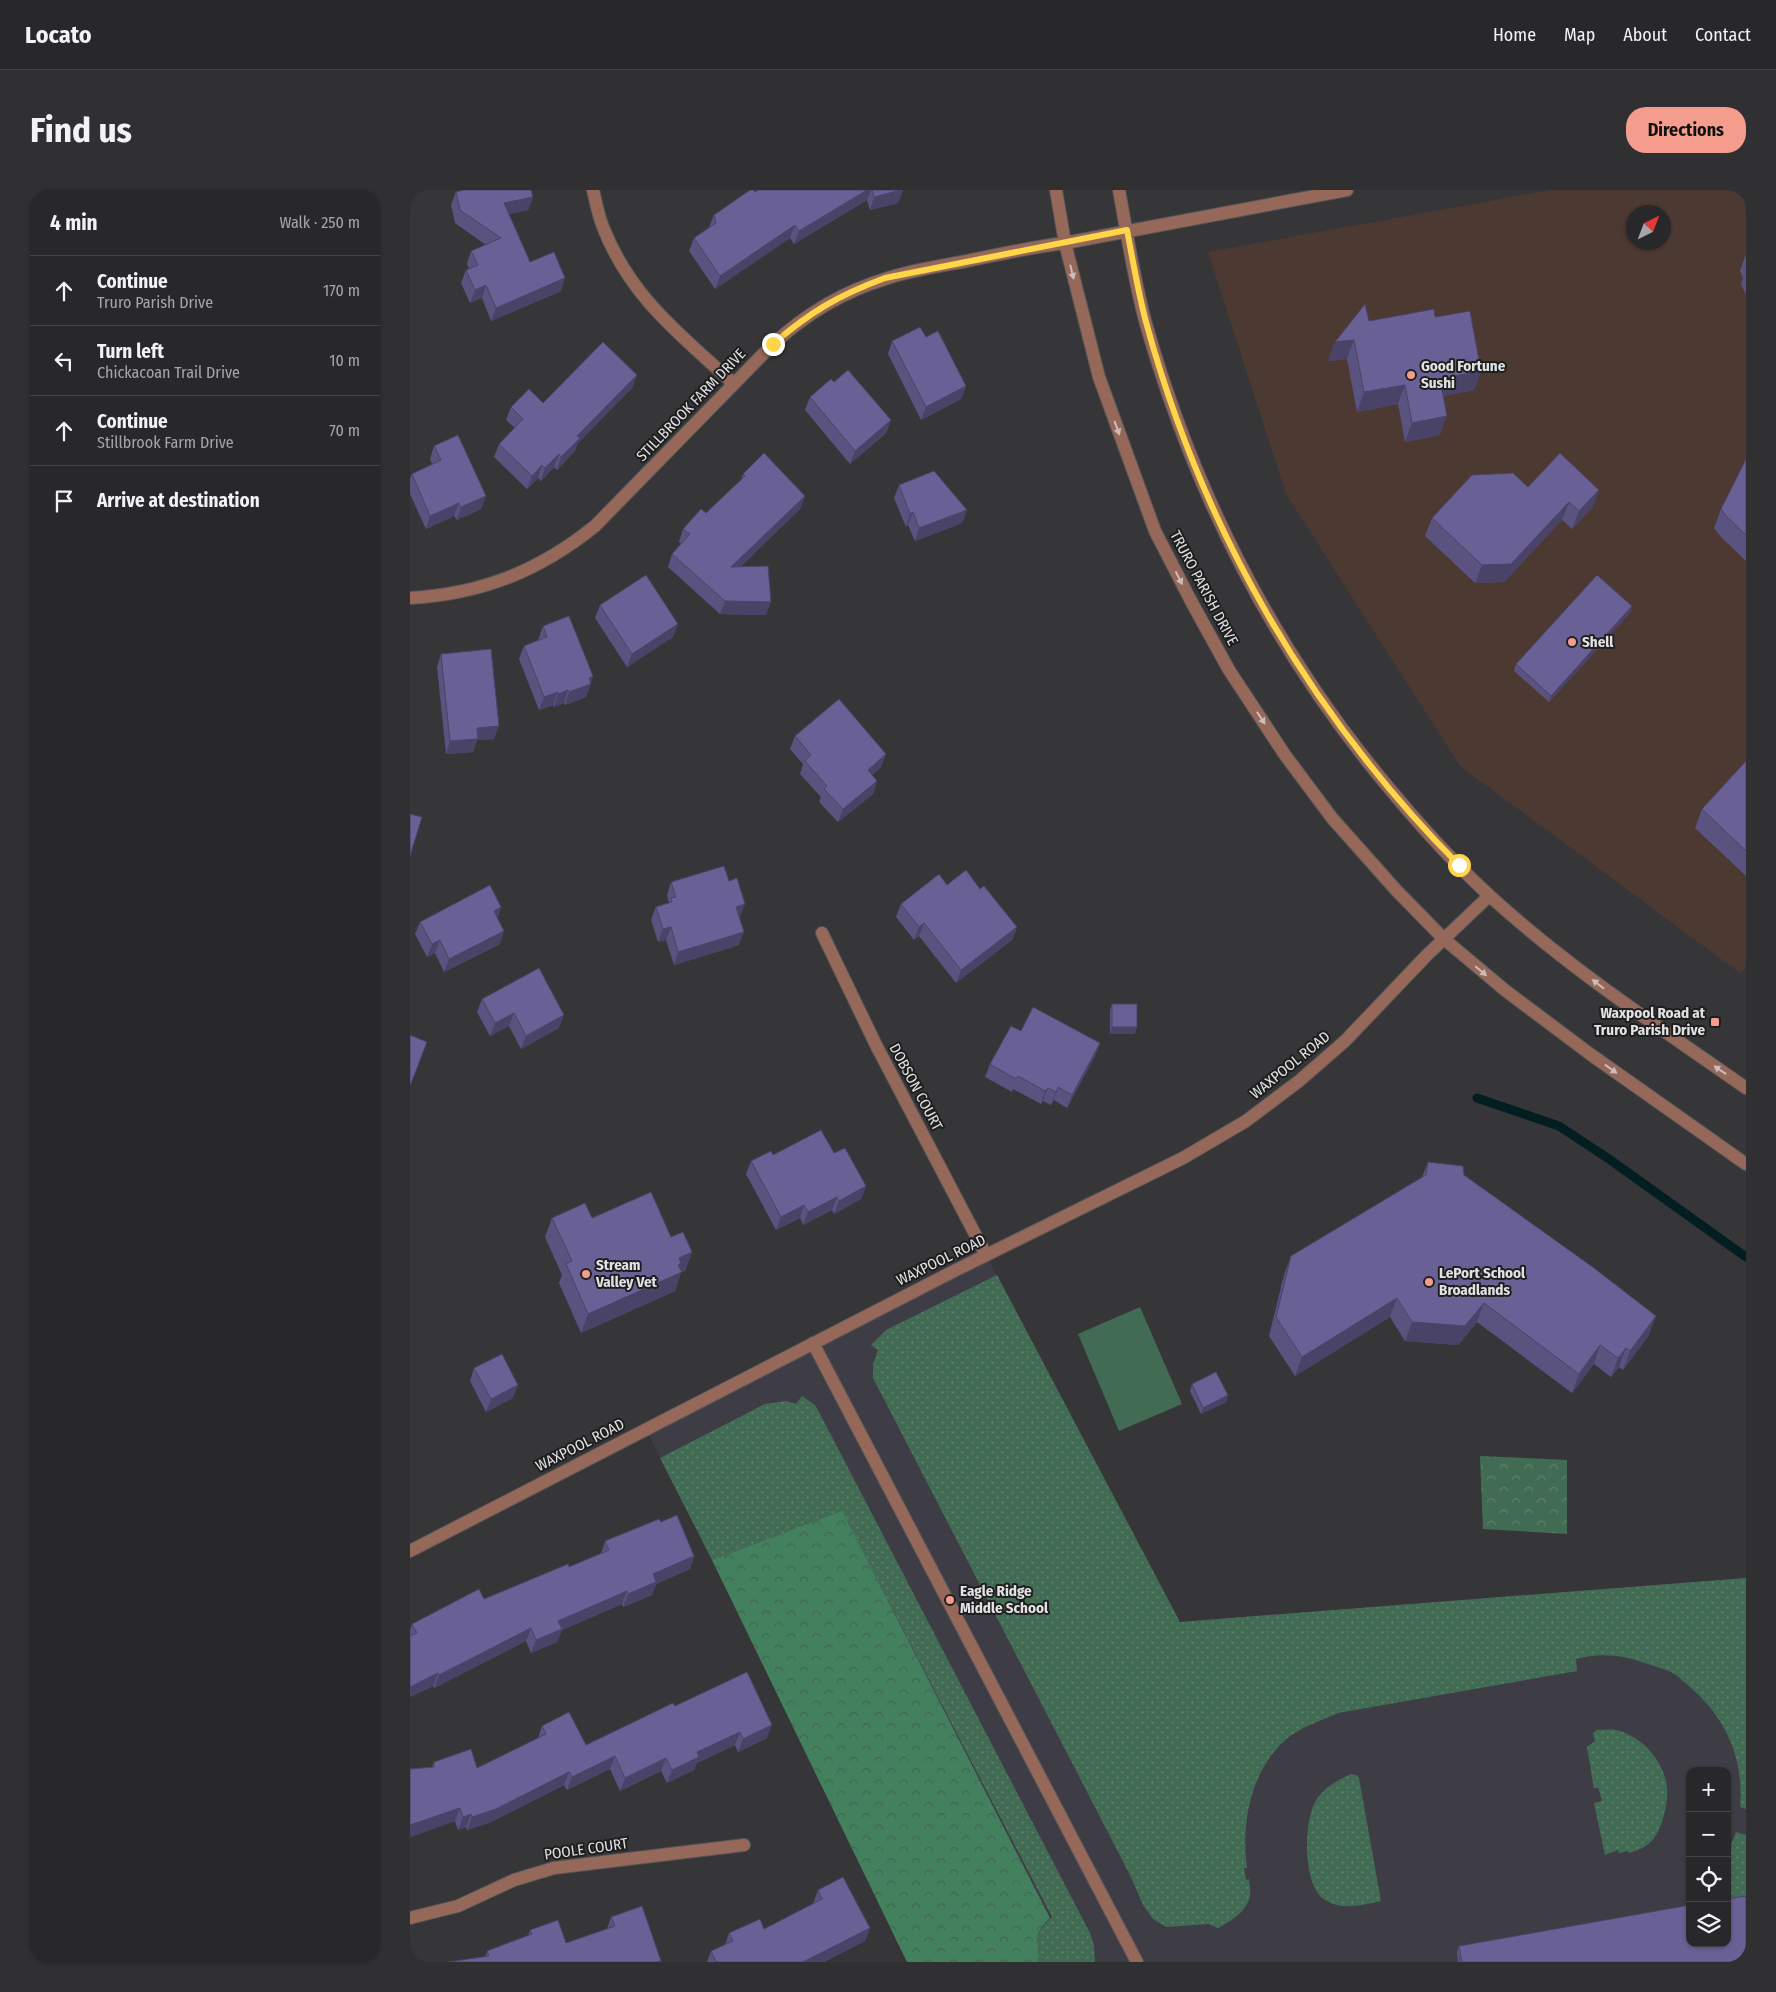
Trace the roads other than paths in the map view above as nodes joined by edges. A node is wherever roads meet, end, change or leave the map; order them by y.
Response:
1 (593, 190) edge
2 (1056, 190) edge
3 (1119, 190) edge
4 (1347, 190) edge
5 (1127, 230) junction
6 (1065, 243) junction
7 (734, 384) junction
8 (410, 598) edge
9 (1489, 896) junction
10 (822, 932) dead end
11 (1444, 940) junction
12 (1746, 1088) edge
13 (1746, 1164) edge
14 (986, 1255) junction
15 (813, 1343) junction
16 (410, 1551) edge
17 (744, 1845) dead end
18 (410, 1918) edge
19 (1137, 1962) edge

1 - 7 street
2 - 6 street, TRURO PARISH DRIVE
3 - 5 street
4 - 5 street, STILLBROOK FARM DRIVE
5 - 6 street, STILLBROOK FARM DRIVE
5 - 9 street
6 - 7 street, STILLBROOK FARM DRIVE
6 -> 11 street, TRURO PARISH DRIVE
7 - 8 street, STILLBROOK FARM DRIVE
9 - 11 street, WAXPOOL ROAD
12 -> 9 street
10 - 14 street, DOBSON COURT
11 -> 13 street
11 - 14 street, WAXPOOL ROAD
14 - 15 street, WAXPOOL ROAD
15 - 16 street, WAXPOOL ROAD
15 - 19 street
17 - 18 street, POOLE COURT

